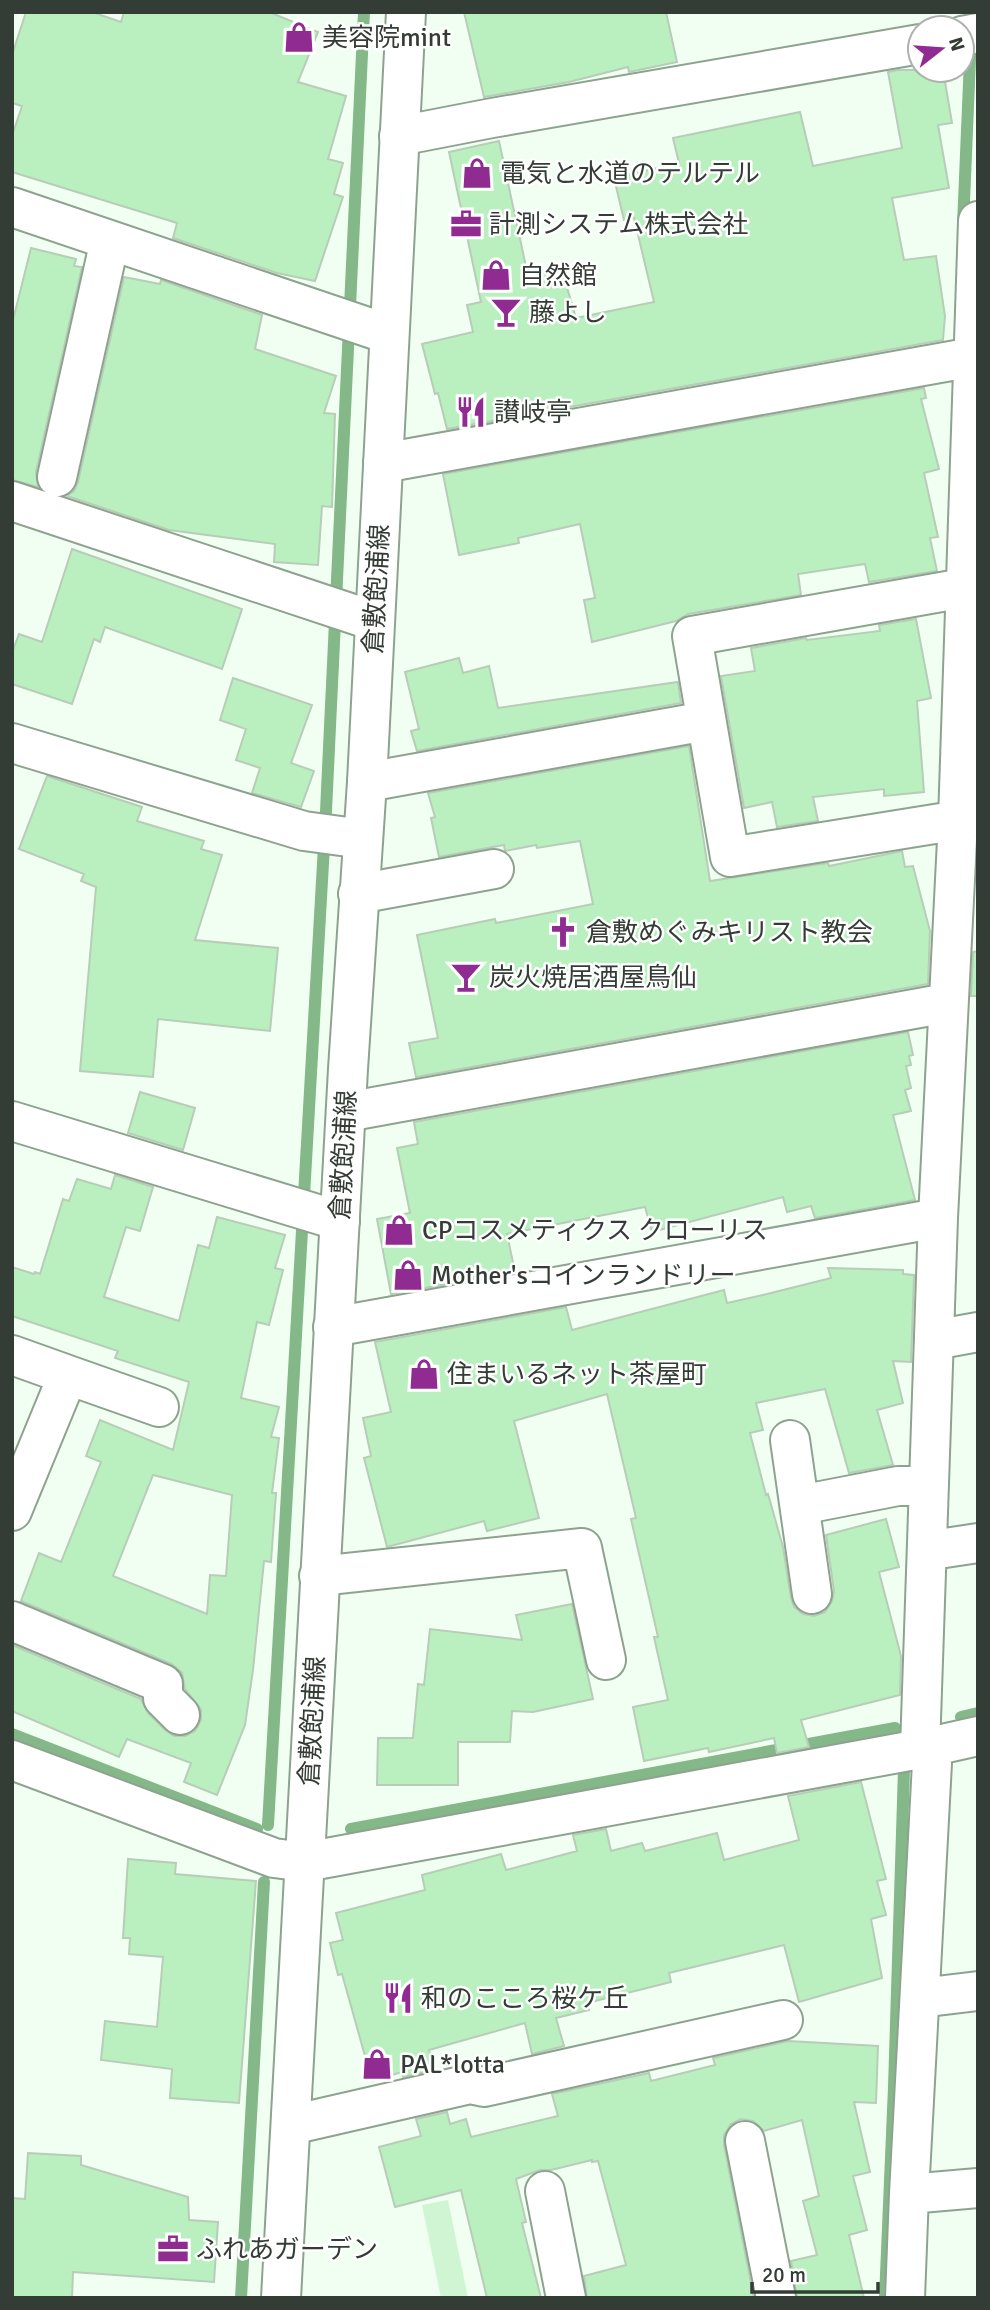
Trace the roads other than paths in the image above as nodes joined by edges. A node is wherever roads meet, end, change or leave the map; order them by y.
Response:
1 (406, 12) edge
2 (906, 46) edge
3 (399, 136) junction
4 (12, 207) edge
5 (978, 221) edge
6 (110, 240) junction
7 (361, 324) junction
8 (967, 372) edge
9 (383, 463) junction
10 (57, 477) dead end
11 (12, 501) edge
12 (960, 582) edge
13 (347, 612) junction
14 (706, 720) junction
15 (12, 743) edge
16 (367, 782) junction
17 (953, 821) edge
18 (336, 835) junction
19 (494, 869) dead end
20 (358, 894) junction
21 (946, 995) edge
22 (961, 1094) edge
23 (346, 1112) junction
24 (12, 1121) edge
25 (314, 1213) junction
26 (926, 1220) junction
27 (334, 1327) junction
28 (978, 1332) edge
29 (934, 1340) junction
30 (12, 1355) edge
31 (68, 1375) junction
32 (159, 1406) dead end
33 (790, 1440) dead end
34 (916, 1486) junction
35 (800, 1505) junction
36 (12, 1511) edge
37 (978, 1543) edge
38 (927, 1548) junction
39 (319, 1576) junction
40 (811, 1594) dead end
41 (12, 1621) edge
42 (606, 1660) dead end
43 (173, 1685) dead end
44 (978, 1736) edge
45 (920, 1749) junction
46 (12, 1760) edge
47 (305, 1862) junction
48 (978, 1992) edge
49 (920, 1998) junction
50 (783, 2020) dead end
51 (291, 2124) junction
52 (745, 2140) dead end
53 (978, 2188) edge
54 (545, 2191) dead end
55 (909, 2194) junction
56 (281, 2298) edge
57 (566, 2298) edge
58 (776, 2298) edge
59 (905, 2298) edge

1 - 3 street, 倉敷飽浦線
2 - 3 street
3 - 7 street, 倉敷飽浦線
4 - 6 street
5 - 8 street
6 - 7 street
6 - 10 street
7 - 9 street, 倉敷飽浦線
8 - 9 street
8 - 12 street
9 - 13 street, 倉敷飽浦線
11 - 13 street
12 - 14 street
12 - 17 street
13 - 16 street, 倉敷飽浦線
14 - 16 street
14 - 17 street
15 - 18 street
16 - 18 street, 倉敷飽浦線
17 - 21 street
18 - 20 street, 倉敷飽浦線
19 - 20 street
20 - 23 street, 倉敷飽浦線
21 - 22 street
21 - 23 street
22 - 26 street
23 - 25 street, 倉敷飽浦線
24 - 25 street
25 - 27 street, 倉敷飽浦線
26 - 27 street
26 - 29 street
27 - 39 street, 倉敷飽浦線
28 - 29 street
29 - 34 street
30 - 31 street
31 - 32 street
31 - 36 street
33 - 35 street
34 - 35 street
34 - 38 street
35 - 40 street
37 - 38 street
38 - 45 street
39 - 42 street
39 - 47 street, 倉敷飽浦線
41 - 43 street
44 - 45 street
45 - 47 street
45 - 49 street
46 - 47 street
47 - 51 street, 倉敷飽浦線
48 - 49 street
49 - 55 street
50 - 51 street
51 - 56 street, 倉敷飽浦線
52 - 58 street
53 - 55 street
54 - 57 street
55 - 59 street

